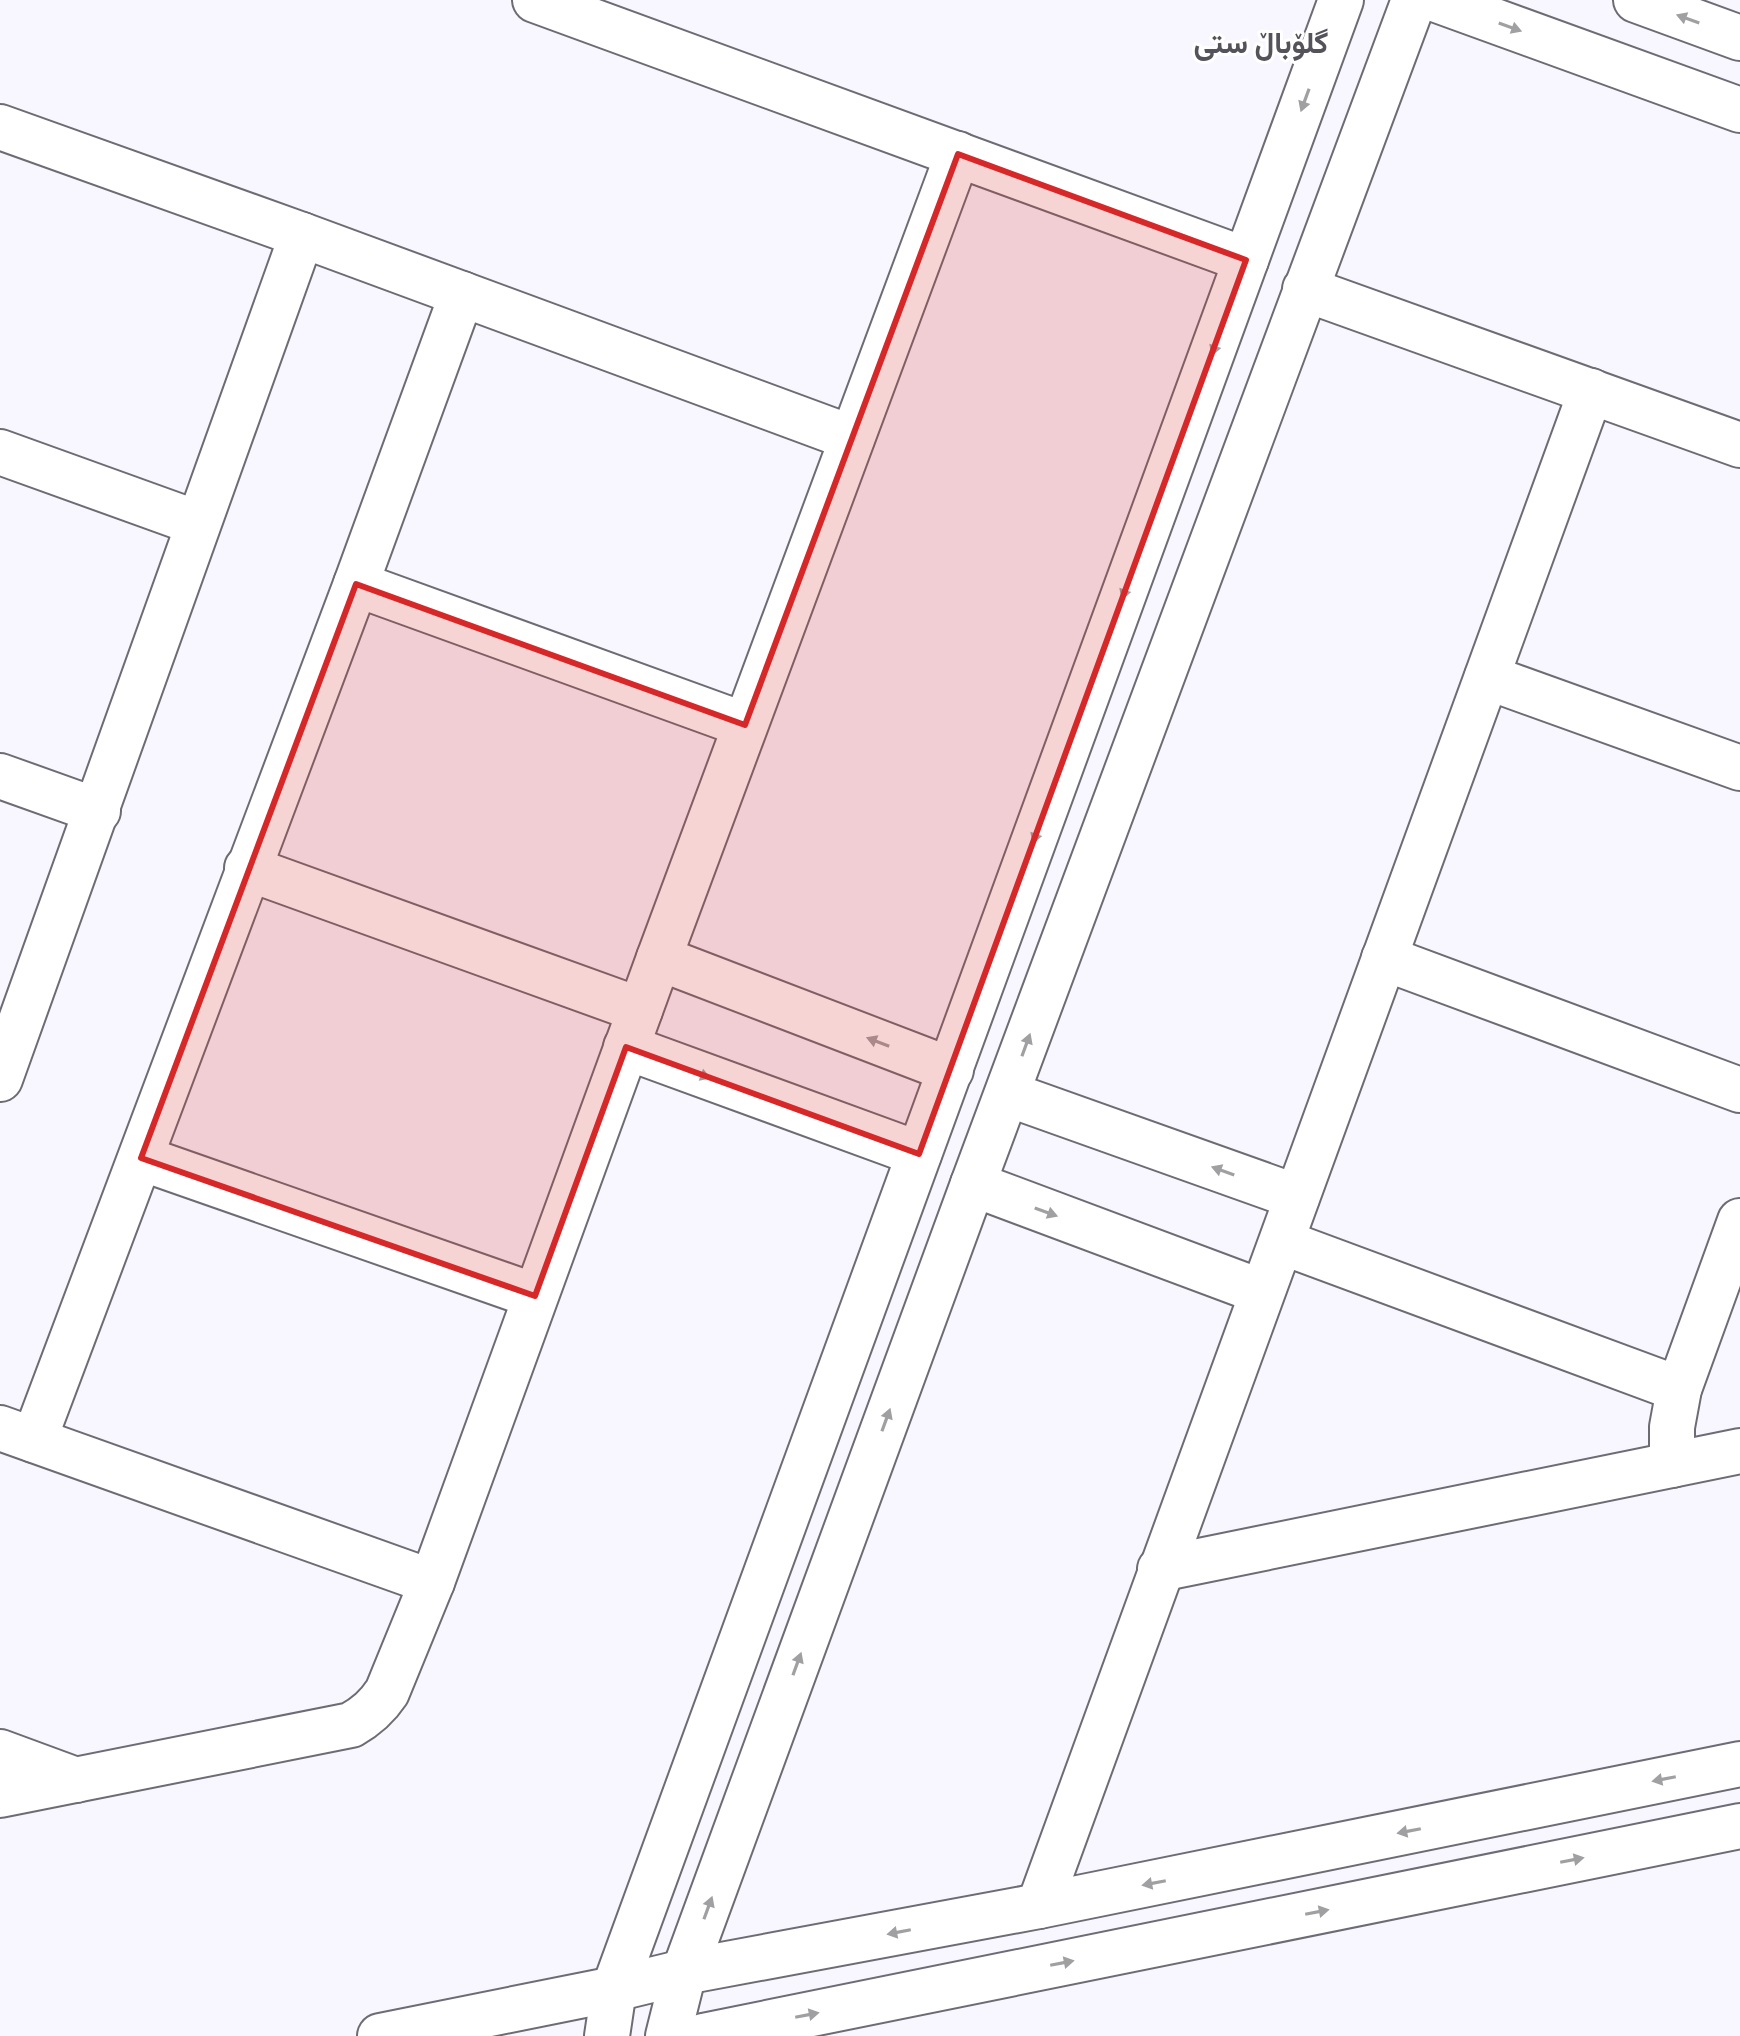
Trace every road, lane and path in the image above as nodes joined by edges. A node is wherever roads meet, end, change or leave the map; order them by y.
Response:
1 (535, 0) edge
2 (1341, 0) edge
3 (1414, 0) edge
4 (1437, 0) edge
5 (1636, 0) edge
6 (1740, 38) edge
7 (1740, 110) edge
8 (0, 127) edge
9 (958, 154) junction
10 (302, 235) junction
11 (1246, 260) junction
12 (1305, 289) junction
13 (462, 294) junction
14 (1591, 391) junction
15 (852, 438) junction
16 (1740, 445) edge
17 (0, 452) edge
18 (197, 523) junction
19 (356, 584) junction
20 (1487, 677) junction
21 (745, 725) junction
22 (1740, 768) edge
23 (0, 776) edge
24 (98, 811) junction
25 (247, 868) junction
26 (659, 958) junction
27 (1384, 958) junction
28 (633, 1028) junction
29 (951, 1070) junction
30 (0, 1079) edge
31 (1740, 1090) edge
32 (1008, 1094) junction
33 (919, 1154) junction
34 (141, 1158) junction
35 (973, 1184) junction
36 (1297, 1197) junction
37 (1740, 1221) edge
38 (1282, 1242) junction
39 (1262, 1292) junction
40 (535, 1296) junction
41 (1679, 1389) junction
42 (17, 1434) edge
43 (1740, 1451) edge
44 (1672, 1465) junction
45 (1160, 1569) junction
46 (432, 1582) junction
47 (0, 1752) edge
48 (1740, 1764) edge
49 (76, 1780) junction
50 (0, 1795) edge
51 (1740, 1826) edge
52 (1039, 1906) junction
53 (684, 1972) junction
54 (614, 1989) junction
55 (380, 2036) edge
56 (607, 2036) edge
57 (668, 2036) edge
58 (703, 2036) edge

1 - 9 street
2 -> 11 street
3 - 12 street
4 -> 7 street
6 -> 5 street
8 - 10 street
9 - 11 street
9 - 15 street
10 - 13 street
10 - 18 street
11 -> 29 street
12 - 14 street
32 -> 12 street
13 - 15 street
13 - 19 street
14 - 16 street
14 - 20 street
15 - 21 street
17 - 18 street
18 - 24 street
19 - 21 street
19 - 25 street
20 - 22 street
20 - 27 street
21 - 26 street
23 - 24 street
24 - 30 street
25 - 28 street
25 - 34 street
26 - 28 street
29 -> 26 street
27 - 31 street
27 - 36 street
28 -> 33 street
28 - 40 street
29 - 33 street
32 - 35 street
36 -> 32 street
33 - 54 street
34 - 40 street
34 - 42 street
35 -> 39 street
53 -> 35 street
36 - 38 street
37 - 41 street
38 - 39 street
38 - 41 street
39 - 45 street
40 - 46 street
41 - 44 street
42 - 46 street
43 - 44 street
44 - 45 street
45 - 52 street
46 - 49 street
47 - 49 street
48 -> 52 street
49 - 50 street
58 -> 51 street
52 -> 53 street
53 - 54 street
53 - 57 street
54 - 55 street
54 - 56 street

